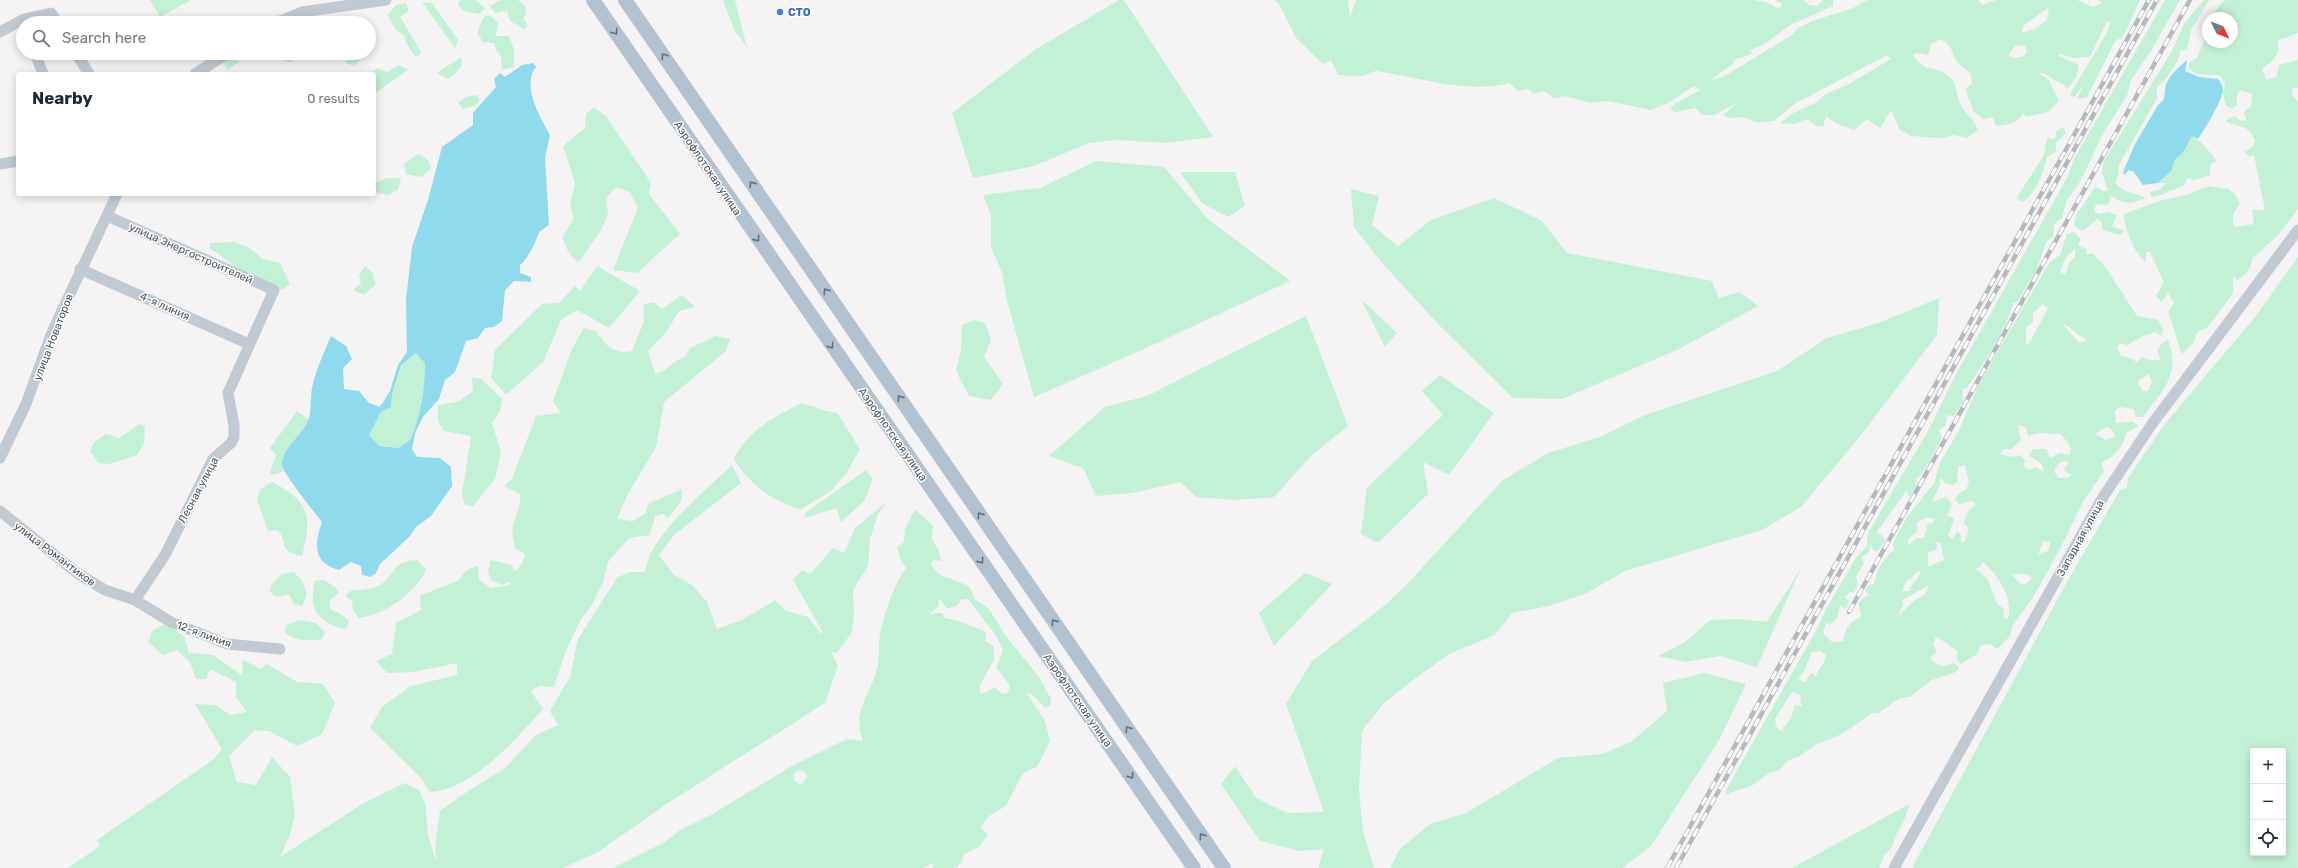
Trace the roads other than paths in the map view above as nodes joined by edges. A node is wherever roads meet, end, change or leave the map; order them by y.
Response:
1 (386, 0) edge
2 (593, 0) edge
3 (625, 0) edge
4 (42, 16) edge
5 (54, 16) edge
6 (292, 16) edge
7 (16, 25) edge
8 (0, 32) edge
9 (38, 60) edge
10 (80, 60) edge
11 (217, 60) edge
12 (42, 72) edge
13 (88, 72) edge
14 (198, 72) edge
15 (16, 162) edge
16 (0, 164) edge
17 (116, 196) edge
18 (107, 216) junction
19 (2298, 230) edge
20 (80, 269) junction
21 (274, 290) joint
22 (249, 344) junction
23 (0, 458) edge
24 (0, 511) edge
25 (135, 600) junction
26 (280, 649) dead end
27 (1194, 868) edge
28 (1224, 868) edge
29 (1894, 868) edge

1 - 6 street
2 -> 27 main road, Аэрофлотская улица
28 -> 3 main road
4 - 5 street
7 - 8 street
9 - 12 street
10 - 13 street
11 - 14 street
15 - 16 street
17 - 18 street, улица Новаторов
18 - 20 street, улица Новаторов
18 - 21 street, улица Энергостроителей
19 - 29 street, Западная улица
20 - 22 street, 4-я линия
20 - 23 street, улица Новаторов
21 - 22 street, Лесная улица
22 - 25 street, Лесная улица
24 - 25 street, улица Романтиков
25 - 26 street, 12-я линия

